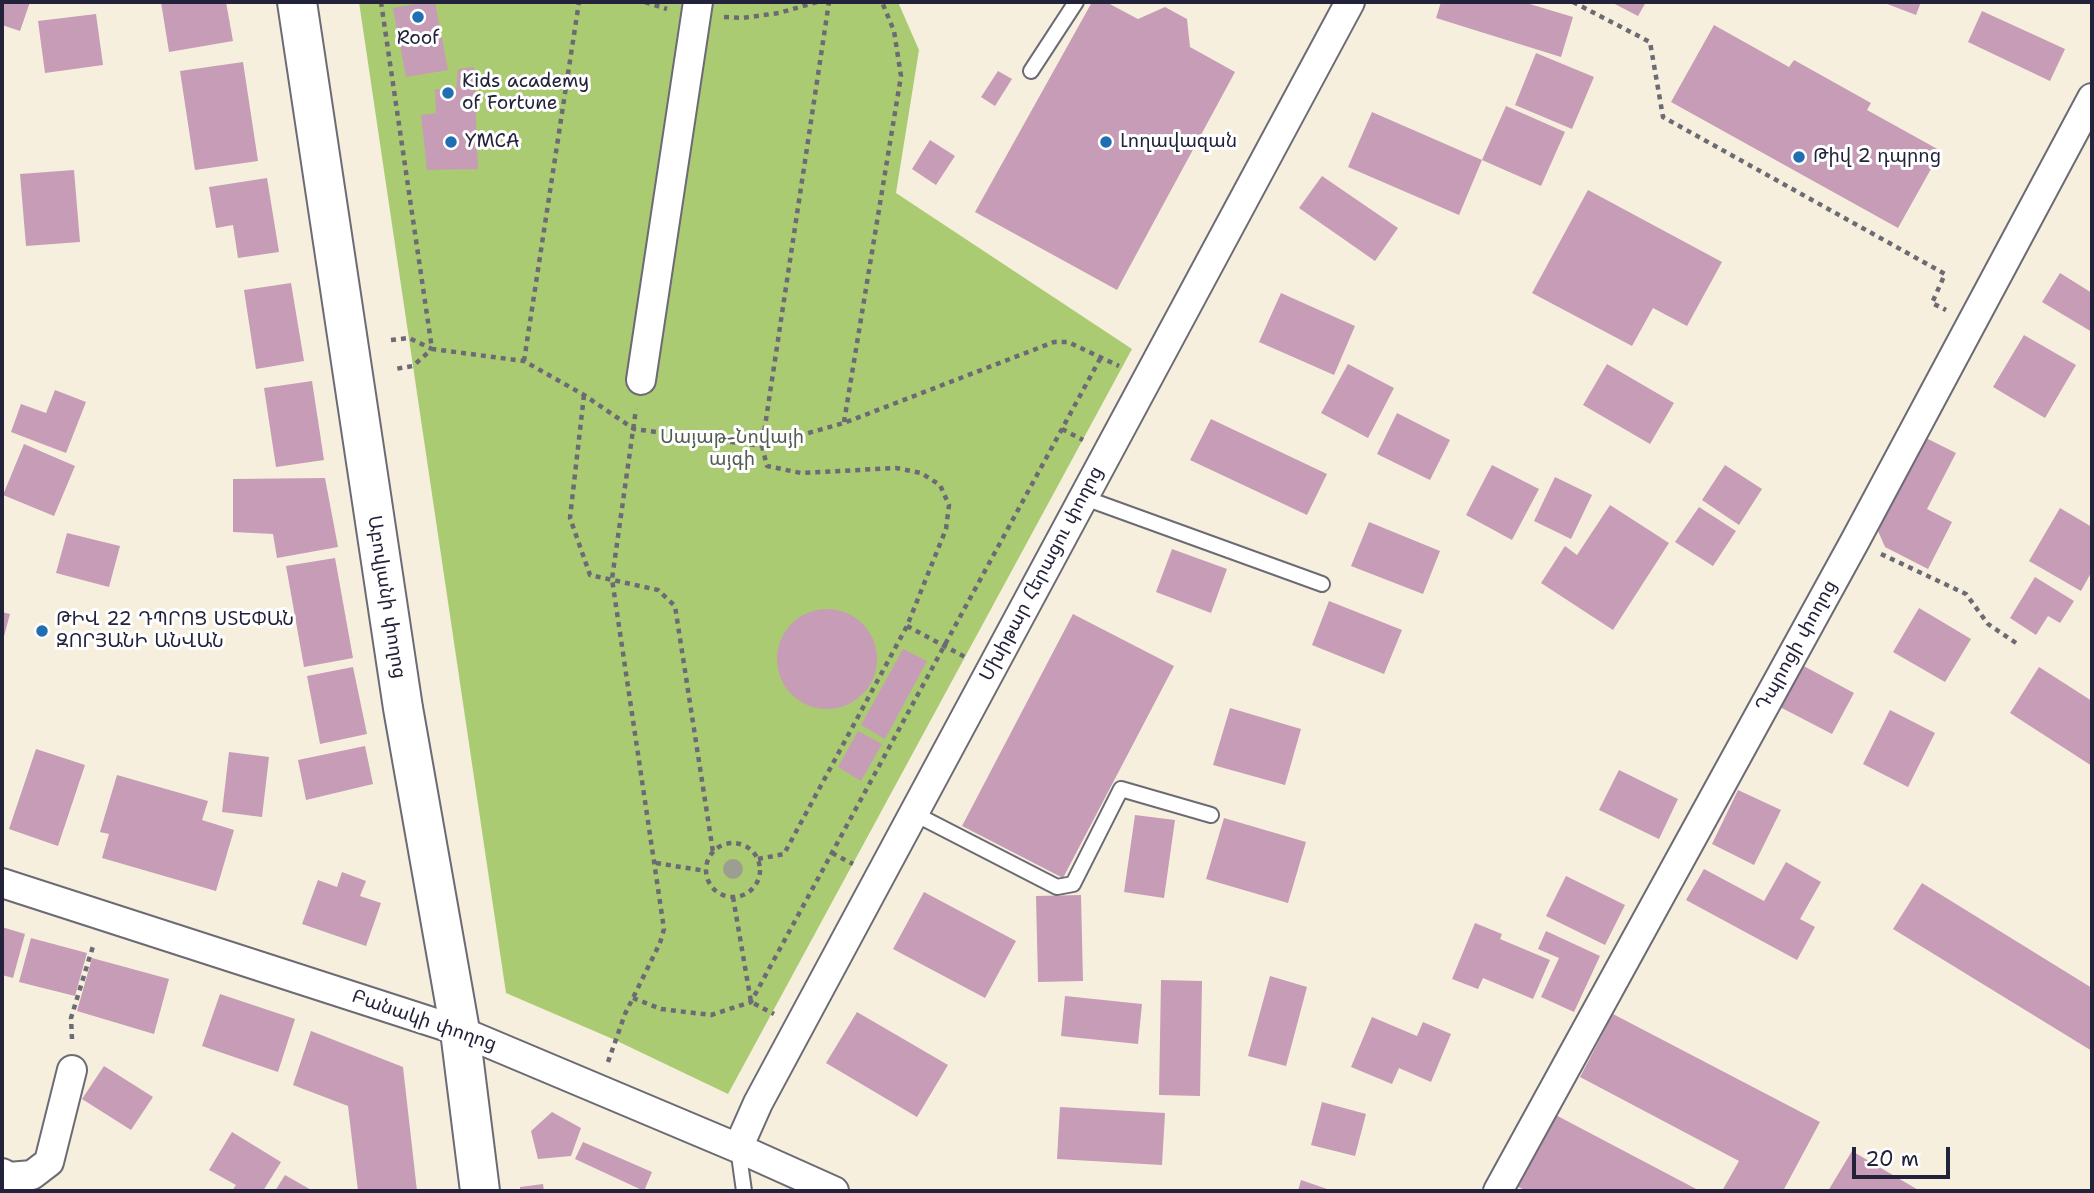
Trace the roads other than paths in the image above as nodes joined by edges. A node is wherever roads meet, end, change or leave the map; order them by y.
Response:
1 (297, 2) edge
2 (1076, 2) edge
3 (1350, 2) edge
4 (697, 8) edge
5 (1031, 71) dead end
6 (2092, 98) edge
7 (640, 380) road end
8 (1082, 497) junction
9 (1322, 584) dead end
10 (914, 813) junction
11 (1211, 815) dead end
12 (2, 883) edge
13 (460, 1031) junction
14 (72, 1070) road end
15 (738, 1148) junction
16 (2, 1173) edge
17 (480, 1191) edge
18 (744, 1191) edge
19 (834, 1191) edge
20 (1498, 1191) edge

1 - 13 street, Աբովյանի փողոց
2 - 5 lane
3 - 8 street, Մխիթար Հերացու փողոց
4 - 7 street
6 - 20 street, Դպրոցի փողոց
8 - 9 lane
8 - 10 street, Մխիթար Հերացու փողոց
10 - 11 lane
10 - 15 street, Մխիթար Հերացու փողոց
12 - 13 street, Բանակի փողոց
13 - 15 street, Բանակի փողոց
13 - 17 street, Աբովյանի փողոց
14 - 16 street
15 - 18 lane
15 - 19 street, Բանակի փողոց

